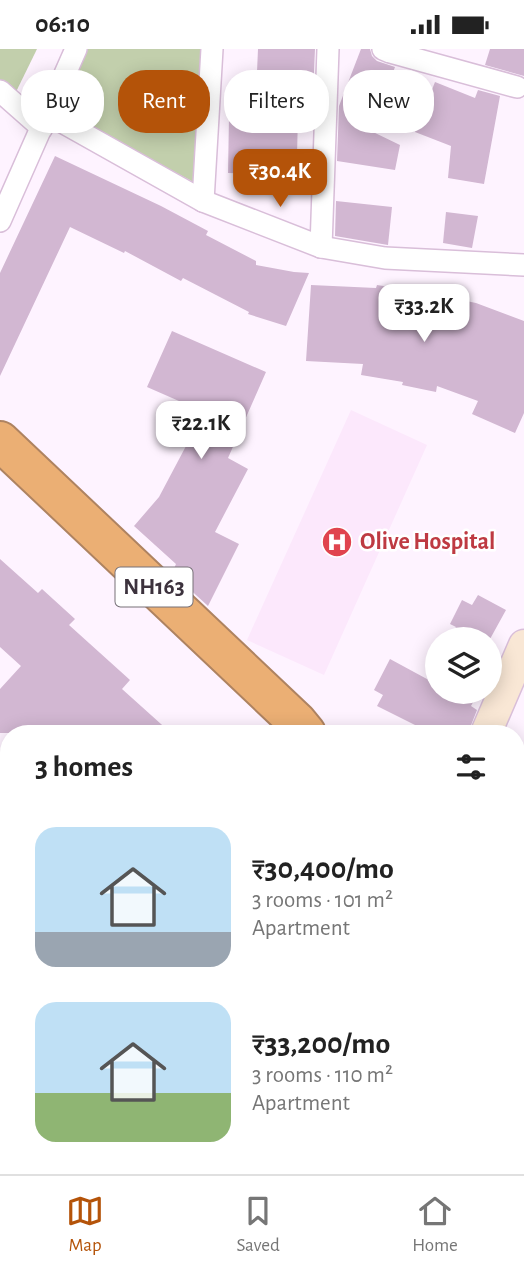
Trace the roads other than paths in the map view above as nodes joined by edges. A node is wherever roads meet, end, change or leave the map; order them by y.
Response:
1 (76, 49) edge
2 (212, 49) edge
3 (328, 49) edge
4 (383, 49) edge
5 (67, 70) edge
6 (517, 87) dead end
7 (0, 91) edge
8 (21, 105) edge
9 (40, 133) edge
10 (69, 133) edge
11 (203, 201) junction
12 (0, 221) edge
13 (321, 247) junction
14 (524, 265) edge
15 (0, 441) edge
16 (0, 477) edge
17 (524, 645) edge
18 (265, 725) edge
19 (299, 725) edge
20 (489, 725) edge

1 - 5 street
2 - 11 street
3 - 13 street
4 - 6 street
7 - 8 street
9 - 12 street
10 - 11 street
11 - 13 street
13 - 14 street
15 - 19 highway, NH163
16 - 18 highway, NH163
17 - 20 street

